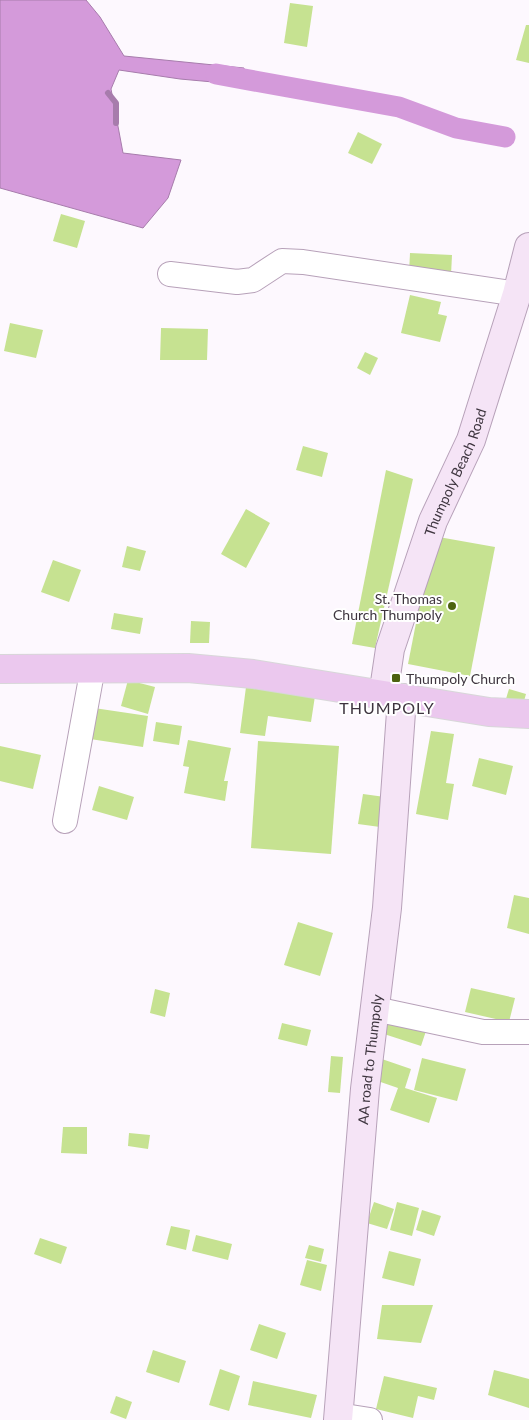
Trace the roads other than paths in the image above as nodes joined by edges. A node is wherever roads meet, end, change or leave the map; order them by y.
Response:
1 (529, 247) edge
2 (170, 274) dead end
3 (517, 294) junction
4 (93, 667) junction
5 (0, 669) edge
6 (392, 697) junction
7 (529, 714) edge
8 (65, 821) dead end
9 (375, 1009) junction
10 (529, 1032) edge
11 (338, 1418) edge
12 (370, 1420) edge

1 - 3 main road, Thumpoly Beach Road
2 - 3 street
3 - 6 main road, Thumpoly Beach Road
4 - 5 main road
4 - 6 main road
4 - 8 street
6 - 7 main road
6 - 9 main road, AA road to Thumpoly
9 - 10 street
9 - 11 main road, AA road to Thumpoly
11 - 12 street

